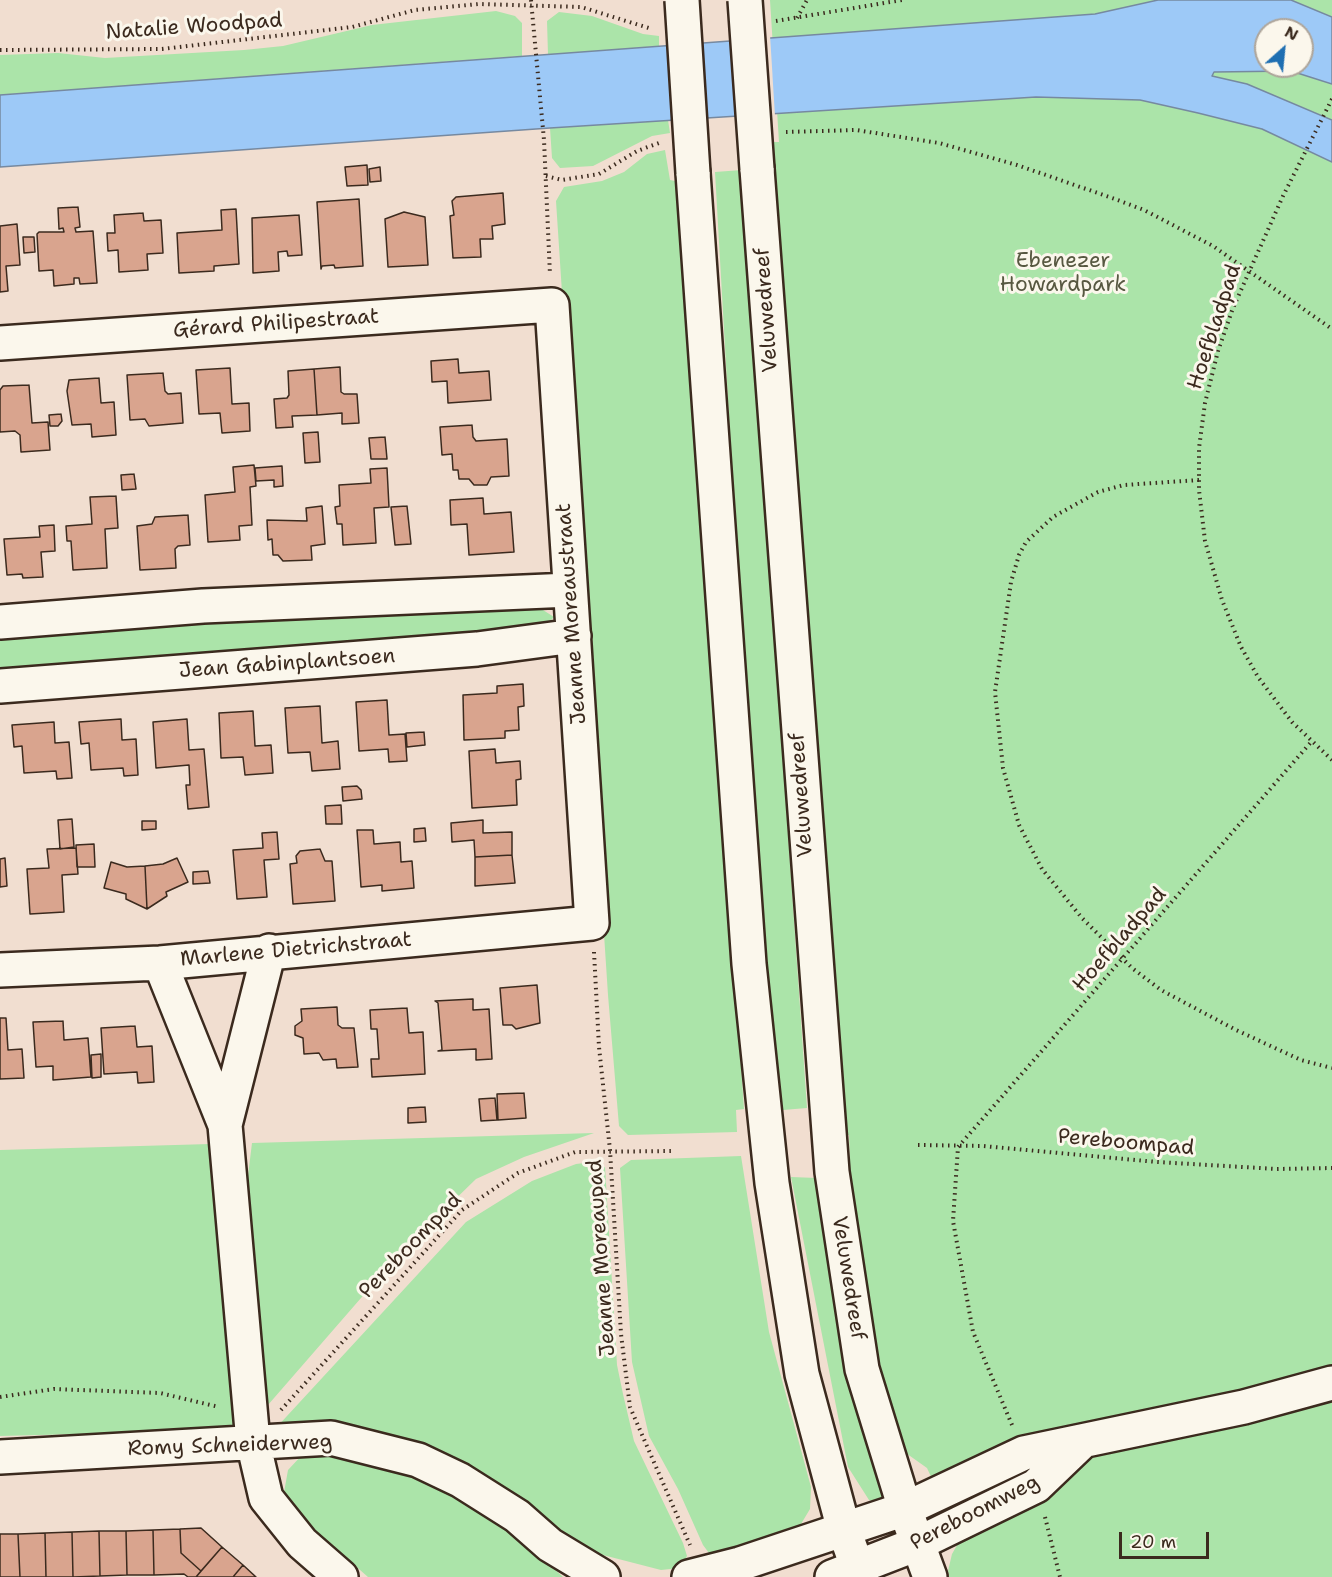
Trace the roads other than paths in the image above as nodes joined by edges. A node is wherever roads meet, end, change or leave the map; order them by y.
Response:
1 (682, 0) edge
2 (745, 0) edge
3 (552, 305) joint
4 (0, 343) edge
5 (570, 590) junction
6 (0, 622) edge
7 (574, 636) junction
8 (0, 686) edge
9 (592, 923) joint
10 (269, 951) junction
11 (160, 963) junction
12 (0, 970) edge
13 (225, 1125) junction
14 (1332, 1383) edge
15 (261, 1422) junction
16 (1083, 1441) junction
17 (0, 1457) edge
18 (905, 1509) junction
19 (844, 1530) junction
20 (917, 1544) junction
21 (850, 1574) edge
22 (695, 1575) edge
23 (341, 1577) edge
24 (603, 1577) edge
25 (930, 1577) edge

1 - 19 street, bridge
2 - 18 street, Veluwedreef, bridge
3 - 4 street, Gérard Philipestraat
3 - 5 street, Jeanne Moreaustraat
5 - 6 street
5 - 7 street, Jeanne Moreaustraat
7 - 8 street, Jean Gabinplantsoen
7 - 9 street, Jeanne Moreaustraat
9 - 10 street, Marlene Dietrichstraat
10 - 11 street, Marlene Dietrichstraat
10 - 13 street
11 - 12 street, Marlene Dietrichstraat
11 - 13 street
13 - 15 street
14 - 16 street, Pereboomweg
15 - 17 street, Romy Schneiderweg
15 - 23 street
15 - 24 street, Romy Schneiderweg
16 - 18 street, Pereboomweg
16 - 20 street, Pereboomweg
18 - 19 street
18 - 20 street, Veluwedreef
19 - 21 street
19 - 22 street
20 - 21 street, Pereboomweg
20 - 25 street, Veluwedreef

